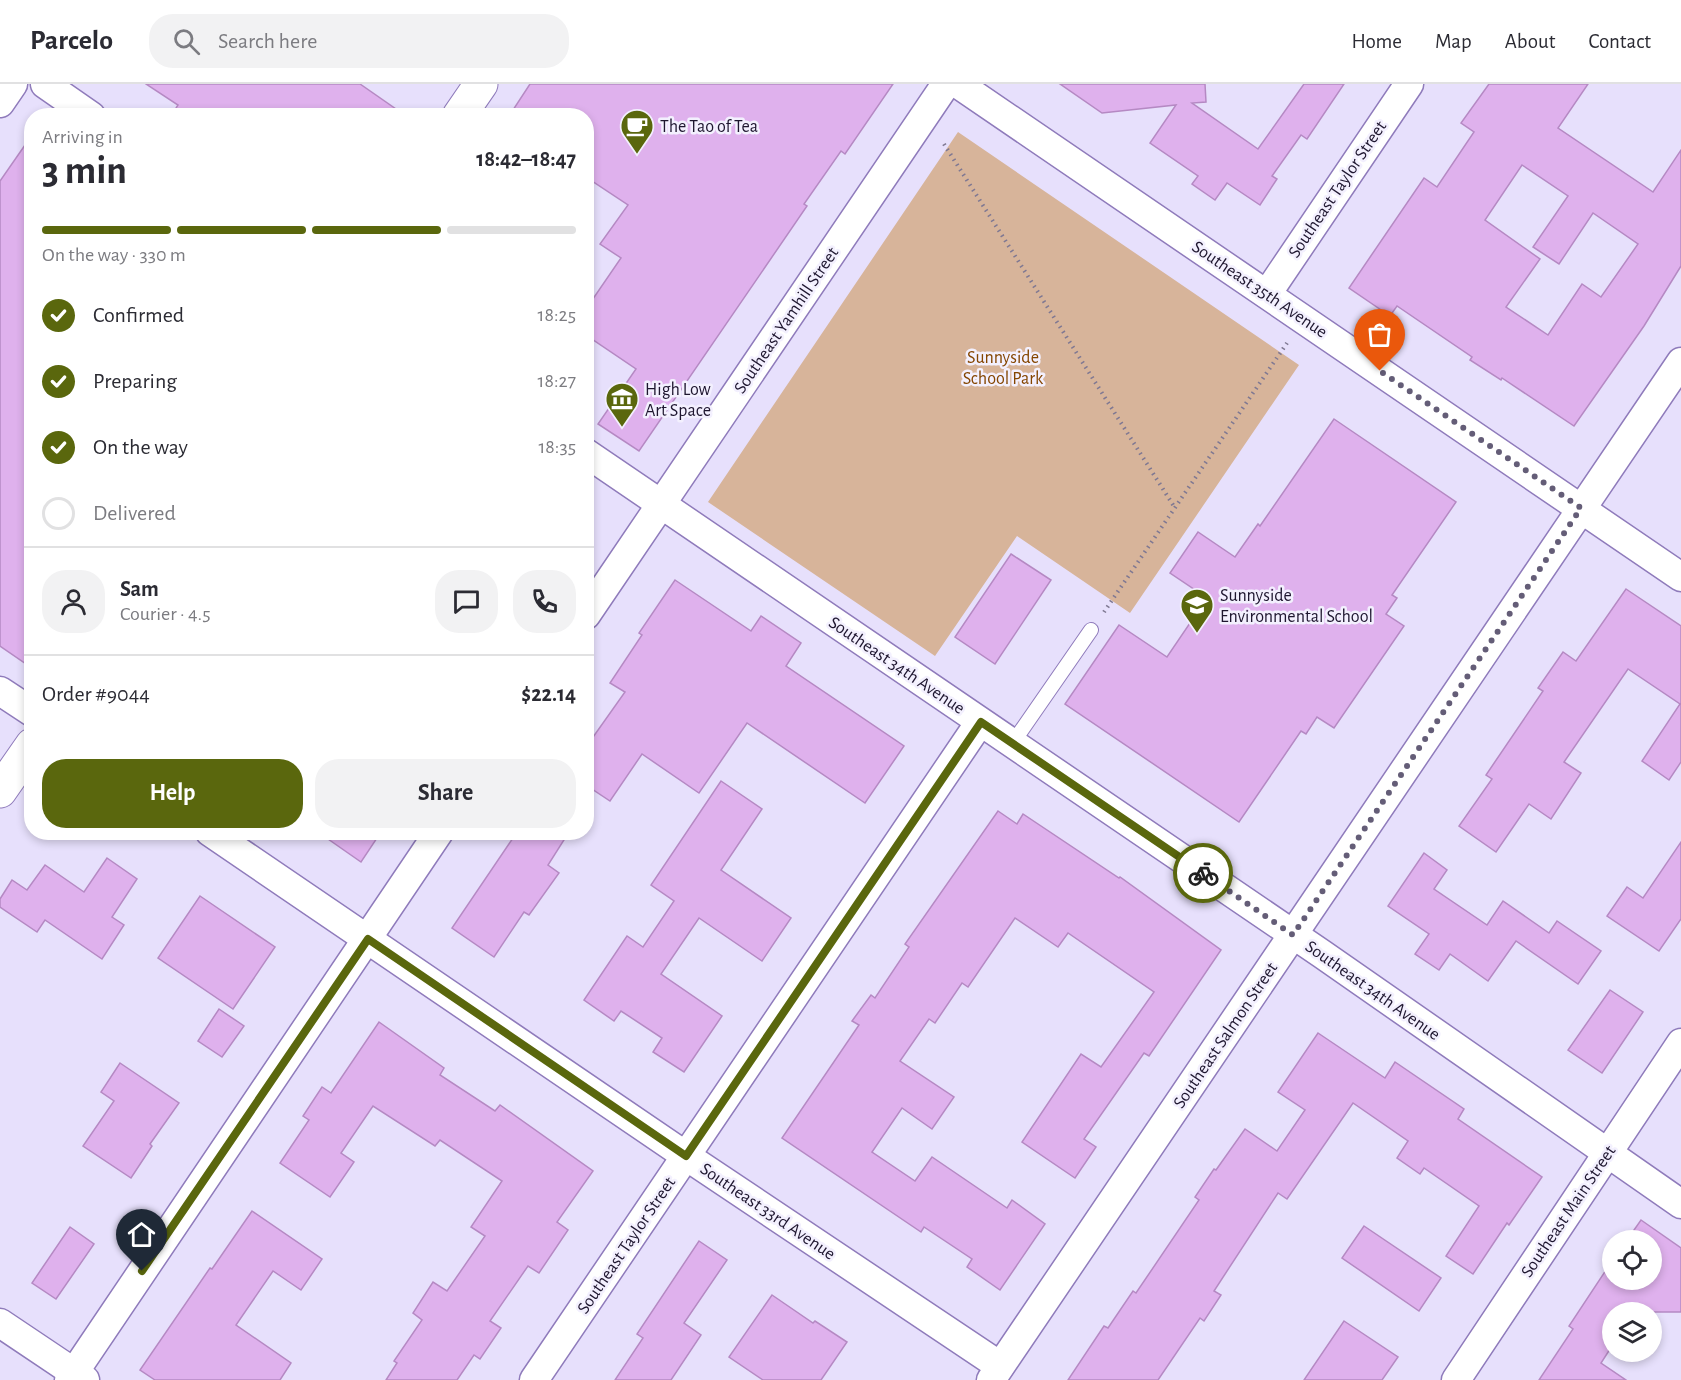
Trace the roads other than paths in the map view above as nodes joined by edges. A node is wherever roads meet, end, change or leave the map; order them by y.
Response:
1 (13, 84) edge
2 (45, 84) edge
3 (481, 84) edge
4 (946, 84) edge
5 (958, 84) edge
6 (1408, 84) edge
7 (0, 103) edge
8 (80, 108) edge
9 (464, 108) edge
10 (1267, 294) junction
11 (1681, 362) edge
12 (594, 458) edge
13 (662, 505) junction
14 (1581, 508) junction
15 (1681, 577) edge
16 (594, 603) edge
17 (1091, 630) road end
18 (0, 691) edge
19 (24, 707) edge
20 (981, 722) junction
21 (1012, 744) junction
22 (24, 756) edge
23 (0, 791) edge
24 (222, 840) edge
25 (434, 840) edge
26 (1293, 935) junction
27 (368, 939) junction
28 (1681, 1043) edge
29 (1606, 1153) junction
30 (686, 1156) junction
31 (1681, 1204) edge
32 (0, 1323) edge
33 (995, 1373) edge
34 (76, 1378) edge
35 (534, 1380) edge
36 (1456, 1380) edge

1 - 7 street
2 - 8 street
3 - 9 main road
4 - 13 street, Southeast Yamhill Street
5 - 10 street, Southeast 35th Avenue
6 - 10 street, Southeast Taylor Street
10 - 14 street, Southeast 35th Avenue
11 - 14 street, Southeast Salmon Street
12 - 13 street, Southeast 34th Avenue
13 - 16 street, Southeast Yamhill Street
13 - 20 street, Southeast 34th Avenue
14 - 15 street, Southeast 35th Avenue
14 - 26 street, Southeast Salmon Street
17 - 21 lane
18 - 19 street
20 - 21 street, Southeast 34th Avenue
20 - 30 street, Southeast Taylor Street
21 - 26 street, Southeast 34th Avenue
22 - 23 main road
24 - 27 street, Southeast 33rd Avenue
25 - 27 street
26 - 29 street, Southeast 34th Avenue
26 - 33 street, Southeast Salmon Street
27 - 30 street, Southeast 33rd Avenue
27 - 34 street
28 - 29 street, Southeast Main Street
29 - 31 street, Southeast 34th Avenue
29 - 36 street, Southeast Main Street
30 - 33 street, Southeast 33rd Avenue
30 - 35 street, Southeast Taylor Street
32 - 34 street

